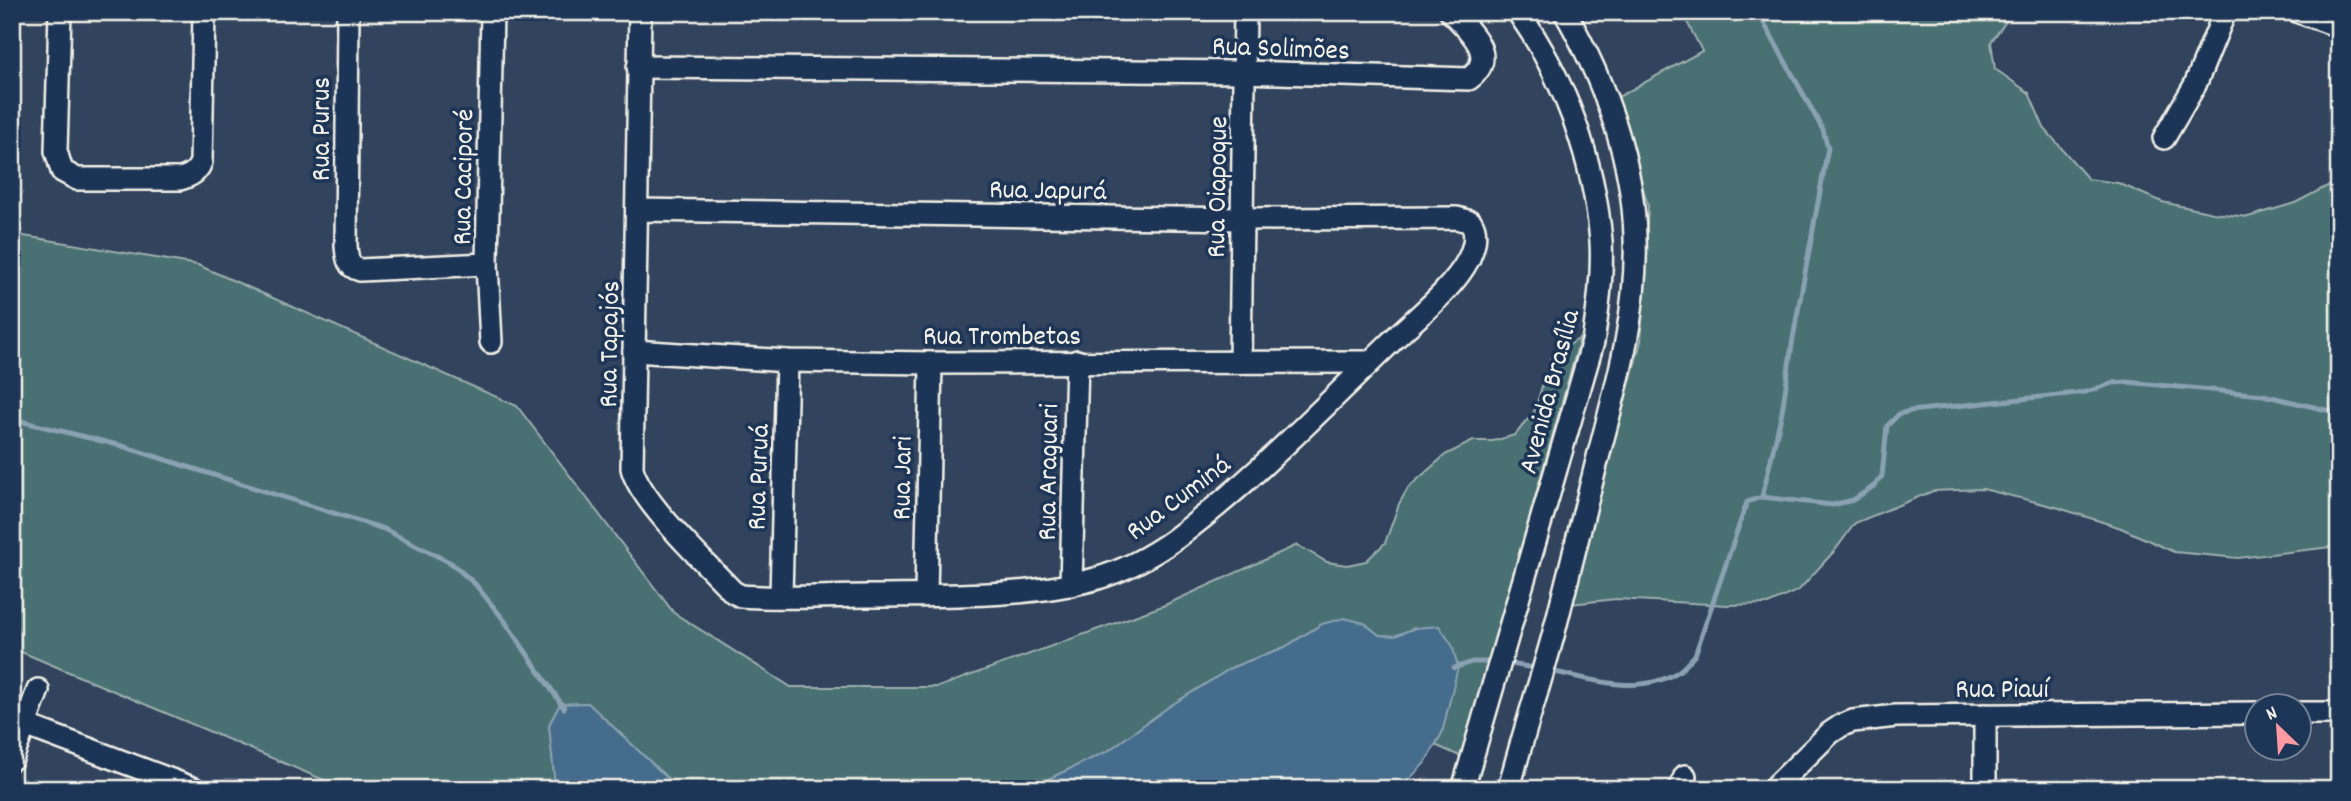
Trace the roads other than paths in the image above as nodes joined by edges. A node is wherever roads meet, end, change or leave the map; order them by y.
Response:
1 (60, 12) edge
2 (204, 12) edge
3 (348, 12) edge
4 (492, 12) edge
5 (640, 12) edge
6 (1245, 12) edge
7 (1451, 12) edge
8 (1518, 12) edge
9 (1565, 12) edge
10 (2225, 12) edge
11 (2299, 12) edge
12 (2339, 26) edge
13 (638, 67) junction
14 (1244, 72) junction
15 (2164, 138) dead end
16 (638, 210) junction
17 (1457, 218) joint
18 (1243, 219) junction
19 (487, 264) junction
20 (491, 342) dead end
21 (634, 351) junction
22 (788, 360) junction
23 (1077, 361) junction
24 (1240, 362) junction
25 (1370, 362) junction
26 (931, 363) junction
27 (1071, 585) junction
28 (926, 595) junction
29 (781, 596) junction
30 (38, 690) dead end
31 (2242, 713) edge
32 (2312, 713) edge
33 (2339, 713) edge
34 (1985, 715) junction
35 (25, 725) junction
36 (12, 759) edge
37 (195, 789) edge
38 (1463, 789) edge
39 (1509, 789) edge
40 (1773, 789) edge
41 (1985, 789) edge

1 - 2 street
3 - 19 street, Rua Purus
4 - 19 street, Rua Caciporé
5 - 13 street, Rua Tapajós
6 - 14 street, Rua Oiapoque
7 - 14 street, Rua Solimões
8 - 38 street, Avenida Brasília
9 - 39 street
10 - 15 street
11 - 12 street
13 - 14 street, Rua Solimões
13 - 16 street, Rua Tapajós
14 - 18 street, Rua Oiapoque
16 - 18 street, Rua Japurá
16 - 21 street, Rua Tapajós
17 - 18 street, Rua Japurá
17 - 25 street, Rua Cuminá
18 - 24 street, Rua Oiapoque
19 - 20 street, Rua Caciporé
21 - 22 street, Rua Trombetas
21 - 29 street, Rua Tapajós
22 - 26 street, Rua Trombetas
22 - 29 street, Rua Puruá
23 - 24 street, Rua Trombetas
23 - 26 street, Rua Trombetas
23 - 27 street, Rua Araguari
24 - 25 street, Rua Trombetas
25 - 27 street, Rua Cuminá
26 - 28 street, Rua Jari
27 - 28 street, Rua Cuminá
28 - 29 street, Rua Cuminá
30 - 35 street
31 - 34 street, Rua Piauí
32 - 33 street
34 - 40 street, Rua Piauí
34 - 41 street
35 - 36 street
35 - 37 street

